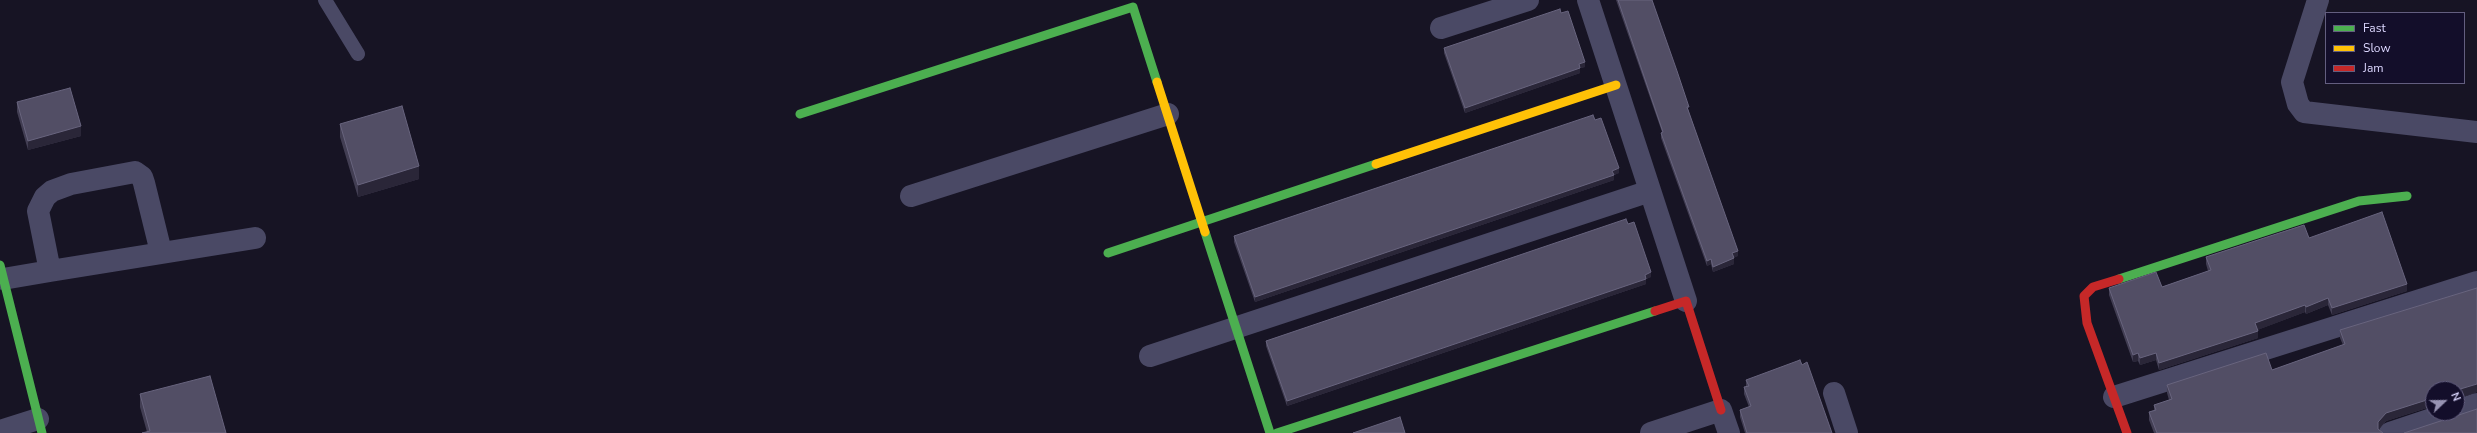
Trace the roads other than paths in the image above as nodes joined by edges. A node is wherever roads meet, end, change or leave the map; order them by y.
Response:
1 (325, 0) edge
2 (1528, 0) edge
3 (1588, 0) edge
4 (2318, 0) edge
5 (1441, 28) dead end
6 (358, 54) dead end
7 (1616, 85) junction
8 (800, 114) dead end
9 (1168, 114) junction
10 (2477, 132) edge
11 (1650, 191) junction
12 (911, 196) dead end
13 (2407, 196) dead end
14 (1203, 223) junction
15 (255, 238) dead end
16 (161, 252) junction
17 (1108, 253) dead end
18 (50, 271) junction
19 (2, 272) edge
20 (2477, 282) edge
21 (1686, 301) junction
22 (1237, 328) junction
23 (1150, 356) dead end
24 (1834, 393) dead end
25 (2114, 397) junction
26 (2477, 404) edge
27 (2465, 408) edge
28 (1721, 410) junction
29 (2426, 421) edge
30 (40, 426) edge
31 (0, 431) edge
32 (1270, 433) edge
33 (1277, 433) edge
34 (1651, 433) edge
35 (1729, 433) edge
36 (1847, 433) edge
37 (2127, 433) edge
38 (2390, 433) edge

1 - 6 lane
2 - 5 street
3 - 7 street
4 - 10 street
7 - 11 street
7 - 14 street
8 - 9 street
9 - 12 street
9 - 14 street
11 - 21 street
11 - 22 street
13 - 25 street
14 - 17 street
14 - 22 street
15 - 16 street
16 - 18 street
16 - 18 street
18 - 19 street
19 - 30 street
20 - 25 street
21 - 28 street
21 - 33 street
22 - 23 street
22 - 32 street
24 - 36 street
25 - 37 street
26 - 27 street
28 - 34 street
28 - 35 street
29 - 38 street
30 - 31 street

